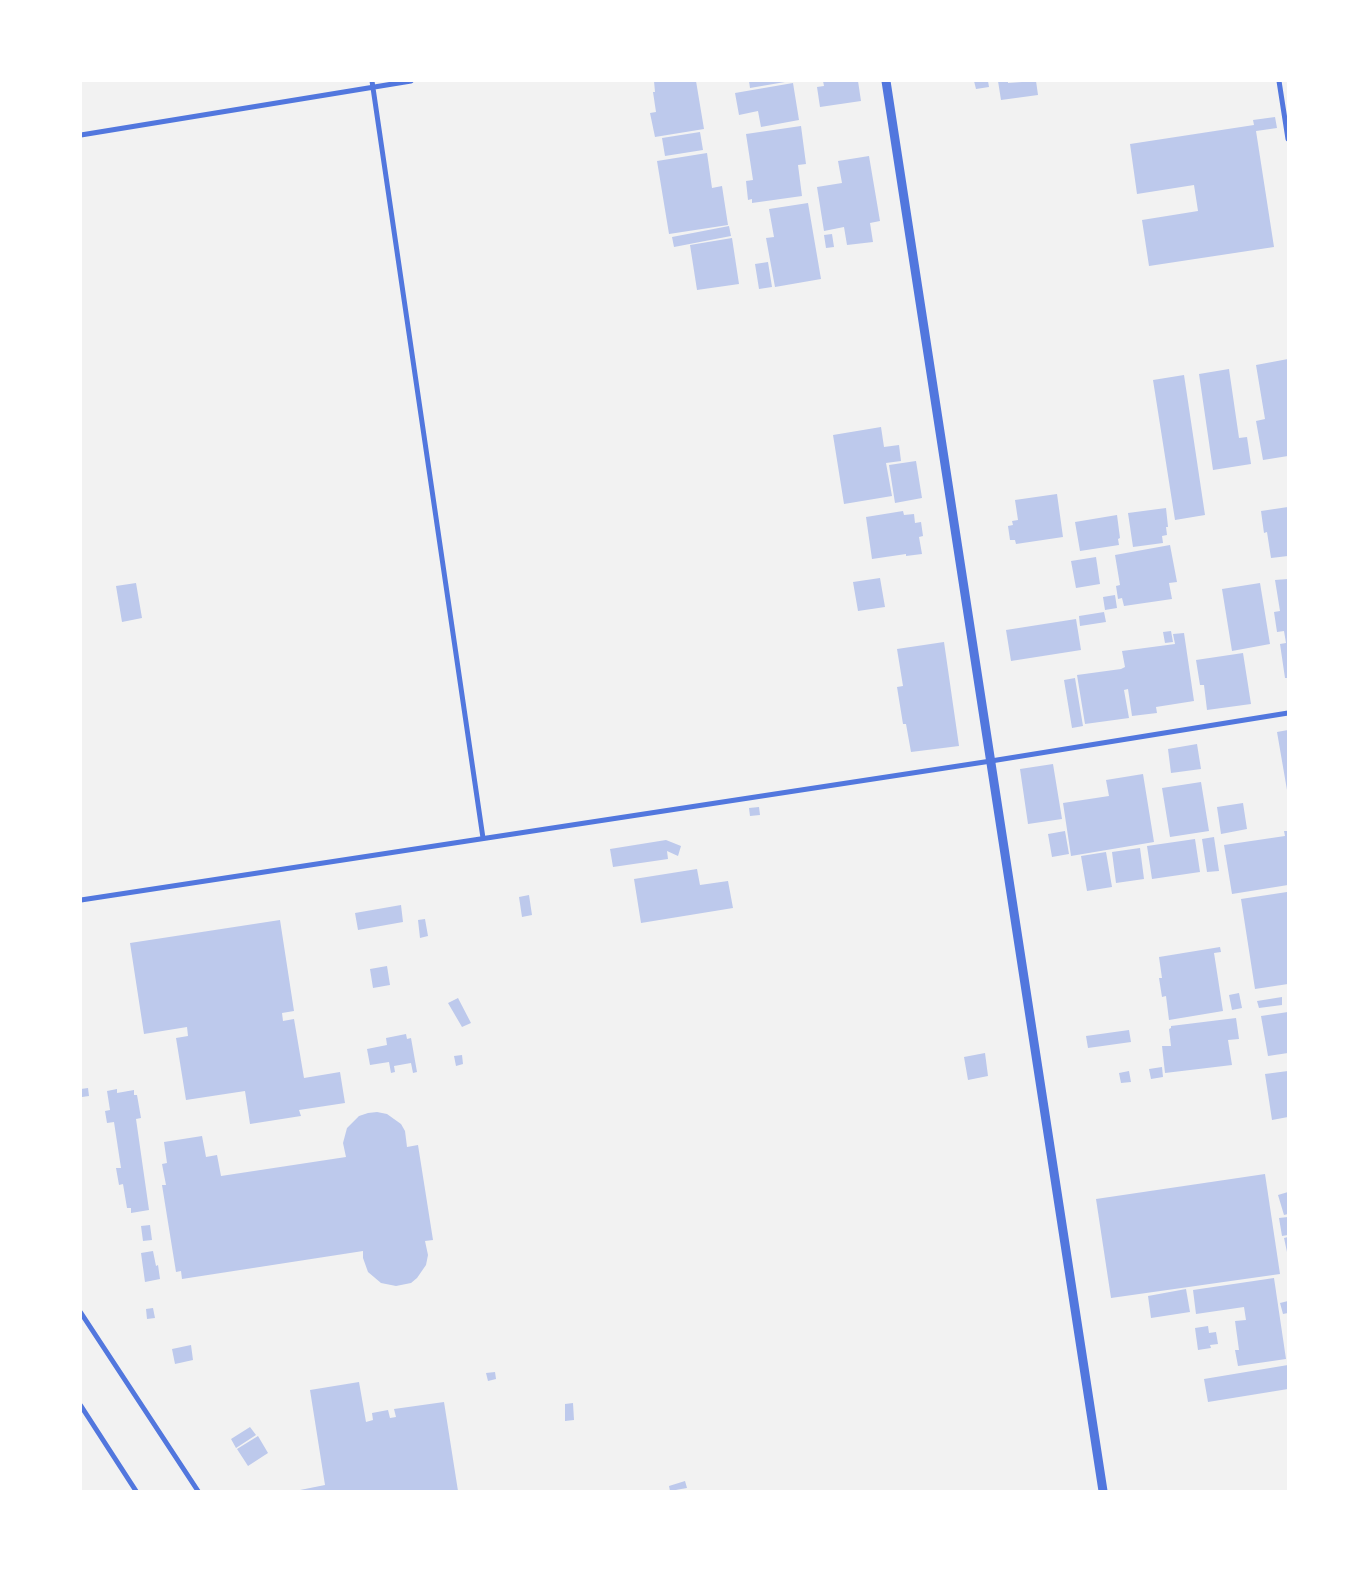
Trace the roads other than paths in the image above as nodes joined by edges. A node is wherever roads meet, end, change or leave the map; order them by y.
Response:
1 (411, 81) edge
2 (886, 81) edge
3 (1279, 81) edge
4 (373, 84) edge
5 (81, 135) edge
6 (1288, 139) edge
7 (1288, 713) edge
8 (991, 761) junction
9 (483, 838) junction
10 (81, 900) edge
11 (81, 1313) edge
12 (81, 1406) edge
13 (136, 1491) edge
14 (198, 1491) edge
15 (1103, 1491) edge

1 - 4 street
2 - 8 street
3 - 6 street
4 - 5 street
4 - 9 street
7 - 8 street
8 - 9 street
8 - 15 street
9 - 10 street
11 - 14 street
12 - 13 street

